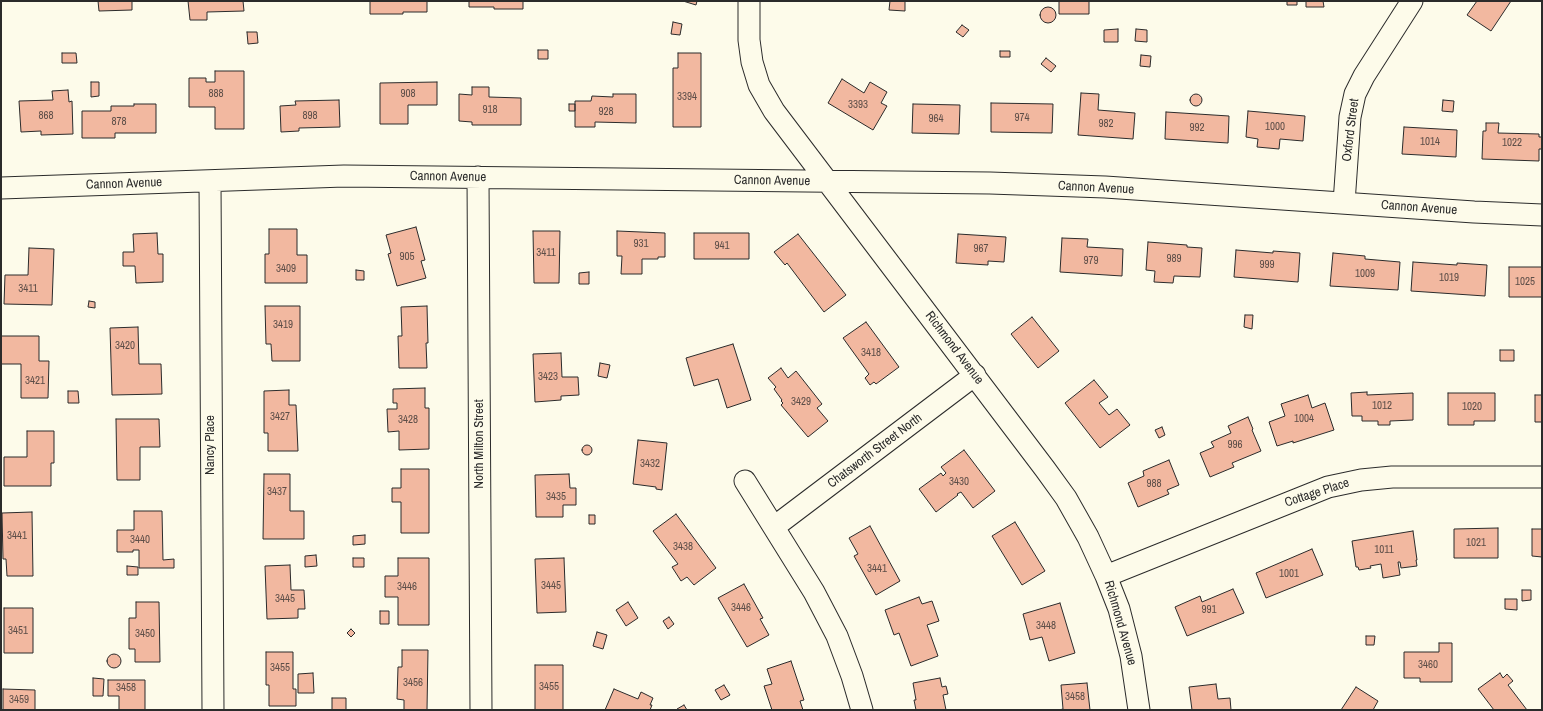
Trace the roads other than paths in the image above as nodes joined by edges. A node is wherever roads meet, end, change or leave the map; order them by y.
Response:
1 (749, 1) edge
2 (1412, 1) edge
3 (478, 177) junction
4 (210, 180) junction
5 (827, 181) junction
6 (1, 188) edge
7 (1344, 203) junction
8 (1542, 215) edge
9 (975, 375) junction
10 (1542, 476) edge
11 (745, 481) dead end
12 (774, 527) junction
13 (1106, 576) junction
14 (213, 710) edge
15 (481, 710) edge
16 (862, 710) edge
17 (1139, 710) edge

1 - 5 street, Richmond Avenue
2 - 7 street, Oxford Street
3 - 4 street, Cannon Avenue
3 - 5 street, Cannon Avenue
3 - 15 street, North Milton Street
4 - 6 street, Cannon Avenue
4 - 14 street, Nancy Place
5 - 7 street, Cannon Avenue
5 - 9 street, Richmond Avenue
7 - 8 street, Cannon Avenue
9 - 12 street, Chatsworth Street North
9 - 13 street, Richmond Avenue
10 - 13 street, Cottage Place
11 - 12 street
12 - 16 street
13 - 17 street, Richmond Avenue

